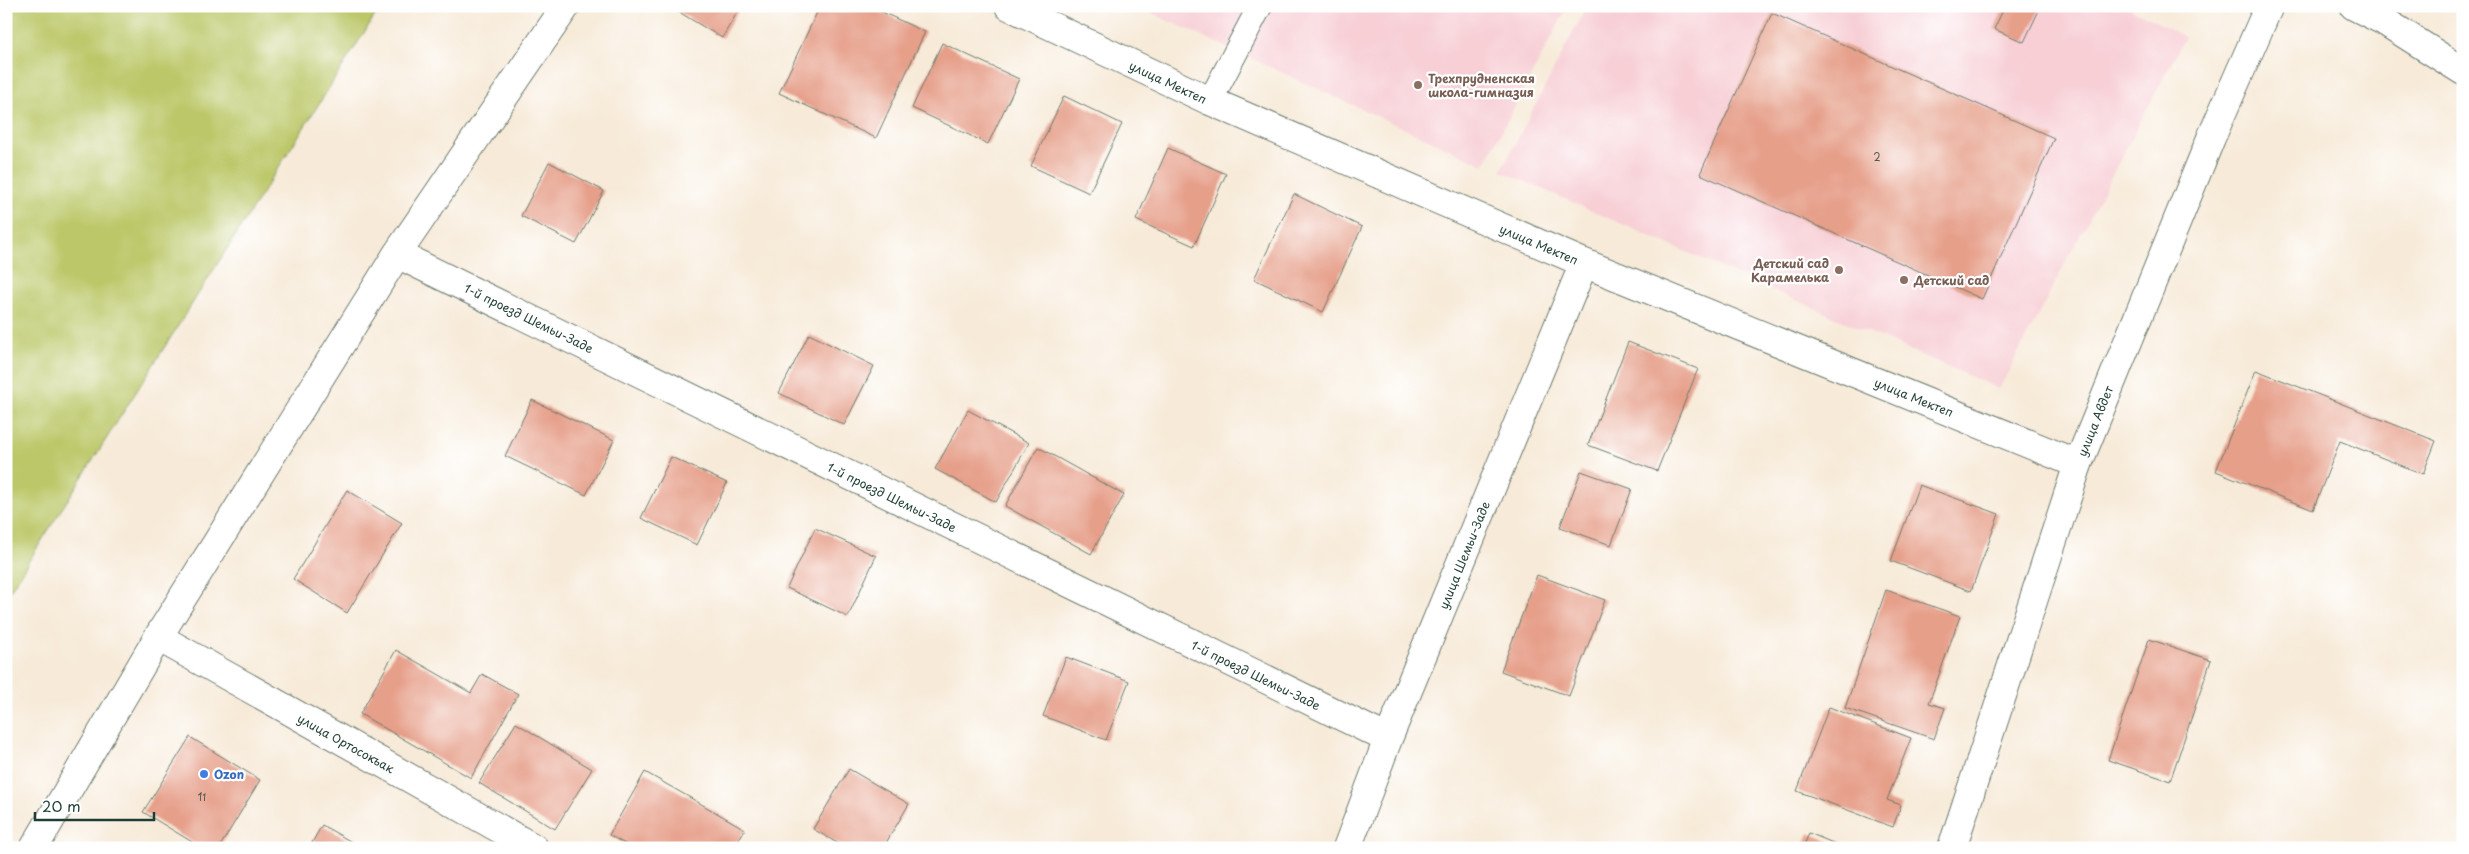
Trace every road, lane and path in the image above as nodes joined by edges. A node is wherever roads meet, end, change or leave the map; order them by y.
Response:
1 (566, 6) edge
2 (1009, 6) edge
3 (1260, 6) edge
4 (2269, 6) edge
5 (2354, 6) edge
6 (2463, 70) edge
7 (1210, 101) junction
8 (397, 254) junction
9 (1584, 263) junction
10 (2078, 464) junction
11 (158, 637) junction
12 (1388, 739) junction
13 (34, 848) edge
14 (534, 848) edge
15 (1347, 848) edge
16 (1952, 848) edge

1 - 8 street
2 - 7 street, улица Мектеп
3 - 7 street
4 - 10 street, улица Авдет
5 - 6 street
7 - 9 street, улица Мектеп
8 - 11 street
8 - 12 street, 1-й проезд Шемьи-Заде
9 - 10 street, улица Мектеп
9 - 12 street, улица Шемьи-Заде
10 - 16 street, улица Авдет
11 - 13 street
11 - 14 street, улица Ортосокъак
12 - 15 street, улица Шемьи-Заде

